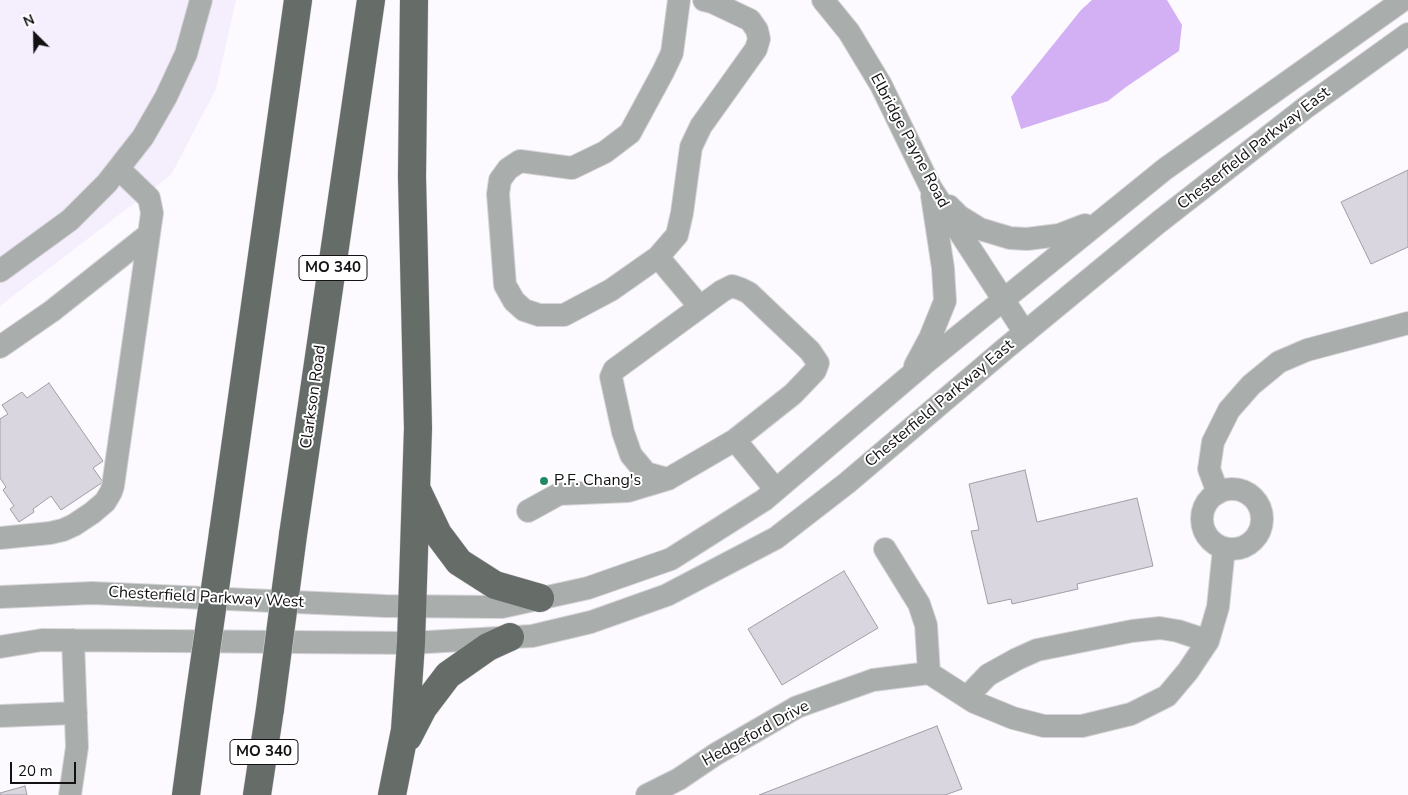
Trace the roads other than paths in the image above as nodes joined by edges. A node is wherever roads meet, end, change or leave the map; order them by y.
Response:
1 (201, 0) edge
2 (298, 0) edge
3 (371, 0) edge
4 (414, 0) edge
5 (680, 0) edge
6 (704, 0) edge
7 (823, 0) edge
8 (1402, 0) edge
9 (1408, 34) edge
10 (119, 169) junction
11 (930, 188) junction
12 (1105, 217) junction
13 (148, 235) junction
14 (658, 257) junction
15 (0, 271) edge
16 (1002, 300) junction
17 (700, 307) junction
18 (1408, 323) edge
19 (1025, 333) junction
20 (0, 347) edge
21 (908, 378) junction
22 (735, 440) junction
23 (668, 479) junction
24 (416, 487) junction
25 (776, 490) junction
26 (1218, 493) junction
27 (528, 511) dead end
28 (0, 538) edge
29 (1224, 548) junction
30 (885, 549) dead end
31 (0, 597) edge
32 (540, 598) junction
33 (412, 606) junction
34 (510, 637) junction
35 (73, 640) junction
36 (1208, 640) junction
37 (411, 643) junction
38 (0, 647) edge
39 (929, 673) junction
40 (967, 697) junction
41 (76, 712) junction
42 (0, 716) edge
43 (193, 743) junction
44 (400, 751) junction
45 (70, 795) edge
46 (173, 795) edge
47 (186, 795) edge
48 (258, 795) edge
49 (392, 795) edge
50 (647, 795) edge

1 - 10 street
2 - 43 main road, bridge
3 - 48 main road, Clarkson Road / MO 340, bridge
4 - 24 main road
5 - 14 street
6 - 14 street
7 - 11 street, Elbridge Payne Road
8 - 12 street, Chesterfield Parkway East
9 - 19 street, Chesterfield Parkway East
10 - 13 street
10 - 15 street
11 - 12 street
11 - 16 street, Elbridge Payne Road
11 - 21 street
12 - 16 street, Chesterfield Parkway East
13 - 20 street
13 - 28 street
14 - 17 street
16 - 19 street, Elbridge Payne Road
16 - 21 street, Chesterfield Parkway East
17 - 22 street
17 - 23 street
18 - 26 street
19 - 34 street, Chesterfield Parkway East
21 - 25 street, Chesterfield Parkway East
22 - 23 street
22 - 25 street
23 - 27 street
24 - 32 main road
24 - 33 main road
25 - 32 street, Chesterfield Parkway East
26 - 29 street
26 - 29 street
29 - 36 street
30 - 39 street
31 - 33 street, Chesterfield Parkway West
32 - 33 street, Chesterfield Parkway East
33 - 37 main road
34 - 37 street, Chesterfield Parkway East
34 - 44 main road
35 - 37 street
35 - 38 street
35 - 41 street
36 - 40 street
36 - 40 street
37 - 44 main road
39 - 40 street
39 - 50 street, Hedgeford Drive
41 - 42 street
41 - 45 street
43 - 46 main road
43 - 47 main road
44 - 49 main road

